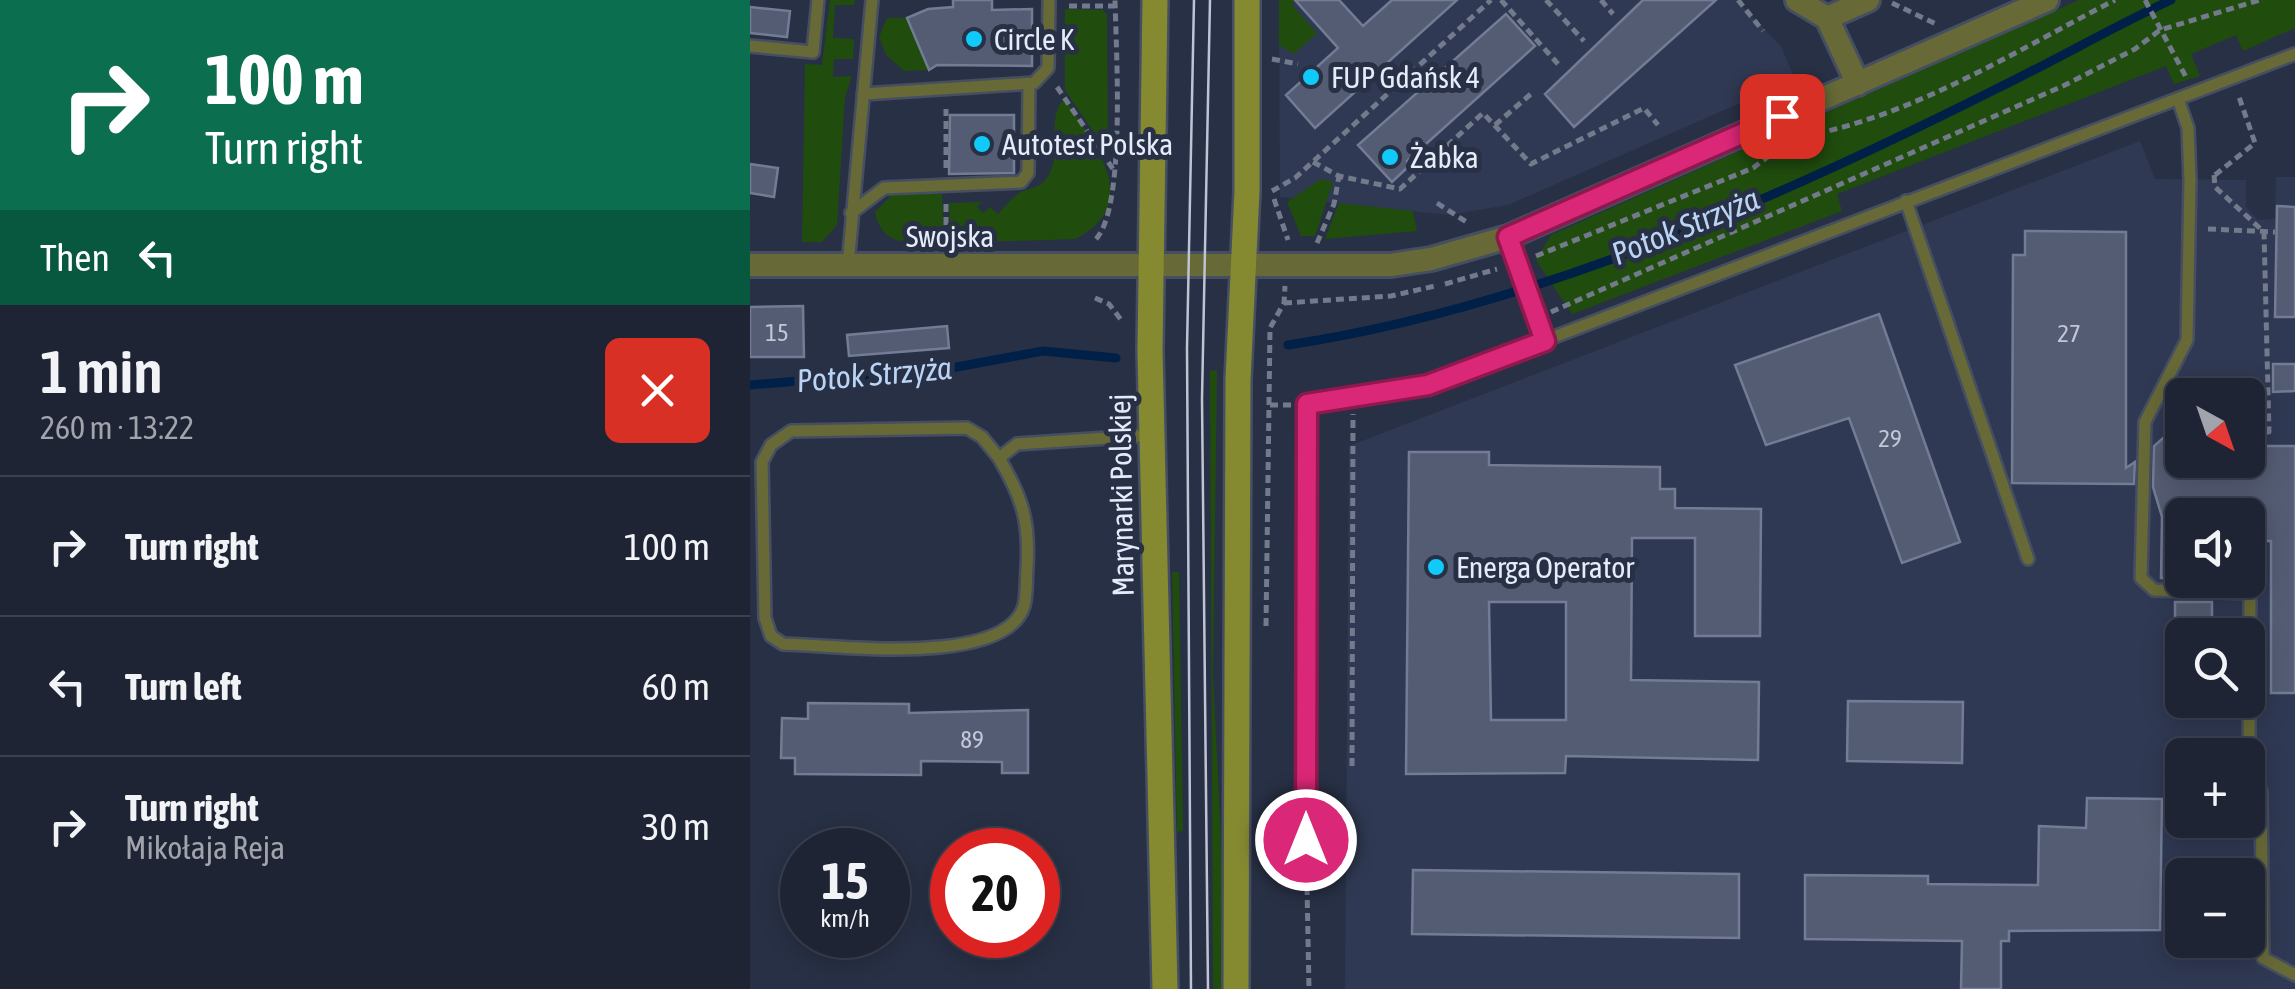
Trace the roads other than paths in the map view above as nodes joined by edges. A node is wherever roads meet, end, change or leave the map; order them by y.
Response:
1 (818, 0) edge
2 (872, 0) edge
3 (1155, 0) edge
4 (1247, 0) edge
5 (1797, 0) edge
6 (1868, 0) edge
7 (2047, 0) edge
8 (1048, 3) edge
9 (1827, 18) junction
10 (750, 46) edge
11 (2295, 54) edge
12 (1858, 84) junction
13 (1028, 85) junction
14 (863, 94) junction
15 (2178, 99) junction
16 (1906, 201) junction
17 (851, 213) junction
18 (1508, 237) junction
19 (1150, 264) junction
20 (1244, 265) junction
21 (750, 266) edge
22 (848, 266) junction
23 (1545, 341) junction
24 (1152, 435) junction
25 (999, 458) junction
26 (2028, 560) dead end
27 (1306, 869) road end
28 (2295, 974) edge
29 (1165, 989) edge
30 (1236, 989) edge

1 - 10 lane
2 - 14 lane
3 - 19 main road, Marynarki Polskiej
4 - 20 main road
5 - 9 street
6 - 9 street
7 - 12 street, Swojska
8 - 13 lane
9 - 12 street
11 - 15 lane
12 - 18 street, Swojska
13 - 14 lane
13 - 17 lane
14 - 17 lane
15 - 16 lane
15 - 28 lane
16 - 23 lane
16 - 26 lane
17 - 22 lane
18 - 20 street, Swojska
18 - 23 lane
19 - 20 street, Swojska
19 - 22 street, Swojska
19 - 24 main road, Marynarki Polskiej
20 - 30 main road
21 - 22 street, Swojska
23 - 27 lane
24 - 25 lane
24 - 29 main road, Marynarki Polskiej
25 - 25 lane

